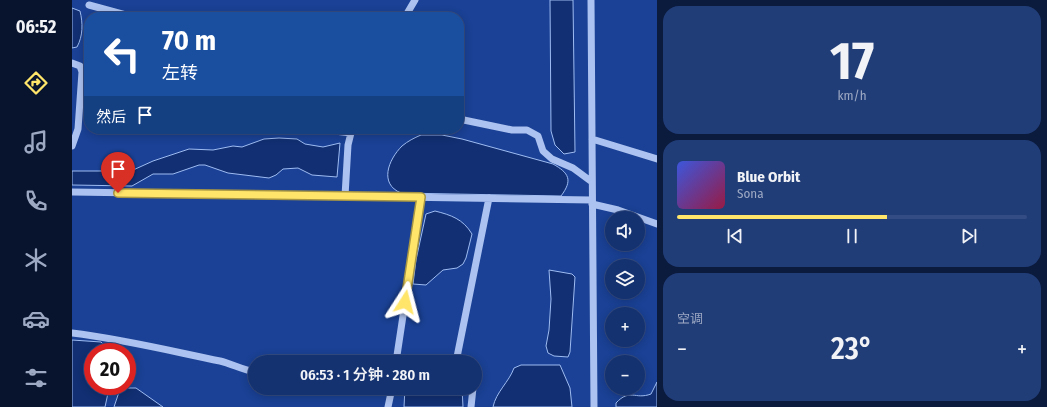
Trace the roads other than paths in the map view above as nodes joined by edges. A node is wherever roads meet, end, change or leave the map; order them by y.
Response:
1 (416, 0) edge
2 (591, 0) edge
3 (89, 5) dead end
4 (115, 12) edge
5 (408, 12) edge
6 (72, 63) edge
7 (464, 120) edge
8 (350, 134) edge
9 (592, 140) junction
10 (72, 146) edge
11 (657, 159) edge
12 (592, 182) junction
13 (72, 192) edge
14 (345, 196) junction
15 (421, 197) junction
16 (489, 198) junction
17 (592, 202) junction
18 (657, 224) edge
19 (72, 333) edge
20 (397, 355) edge
21 (457, 355) edge
22 (248, 370) edge
23 (391, 395) edge
24 (472, 395) edge
25 (388, 407) edge
26 (471, 407) edge
27 (594, 407) edge

1 - 5 street
2 - 9 street
3 - 4 street
6 - 10 street
7 - 12 street
8 - 14 street
9 - 11 street
9 - 12 street
12 - 17 street
13 - 14 street
14 - 15 street
15 - 16 street
15 - 20 street
16 - 17 street
16 - 21 street
17 - 18 street
17 - 27 street
19 - 22 street
23 - 25 street
24 - 26 street

